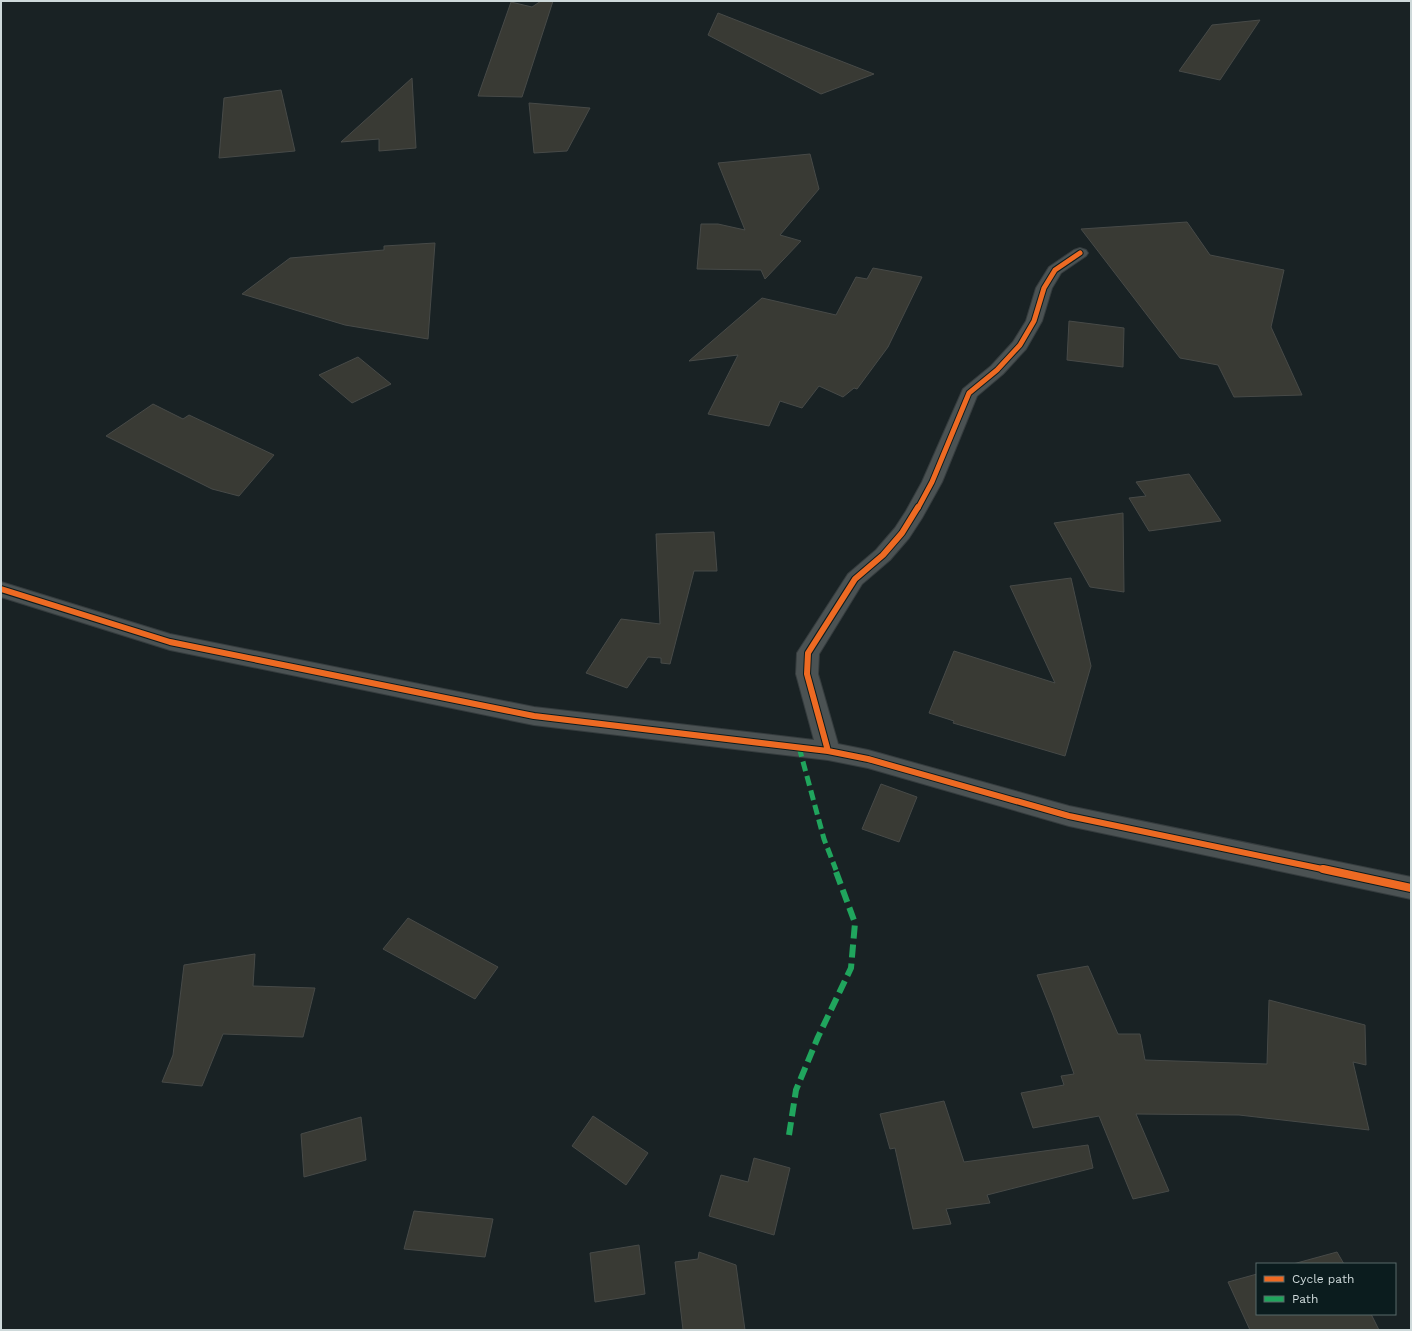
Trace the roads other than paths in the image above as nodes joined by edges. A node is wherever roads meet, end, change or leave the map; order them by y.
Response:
1 (1080, 253) dead end
2 (1, 589) edge
3 (828, 751) junction
4 (1411, 888) edge

1 - 3 street
2 - 3 street
3 - 4 street

